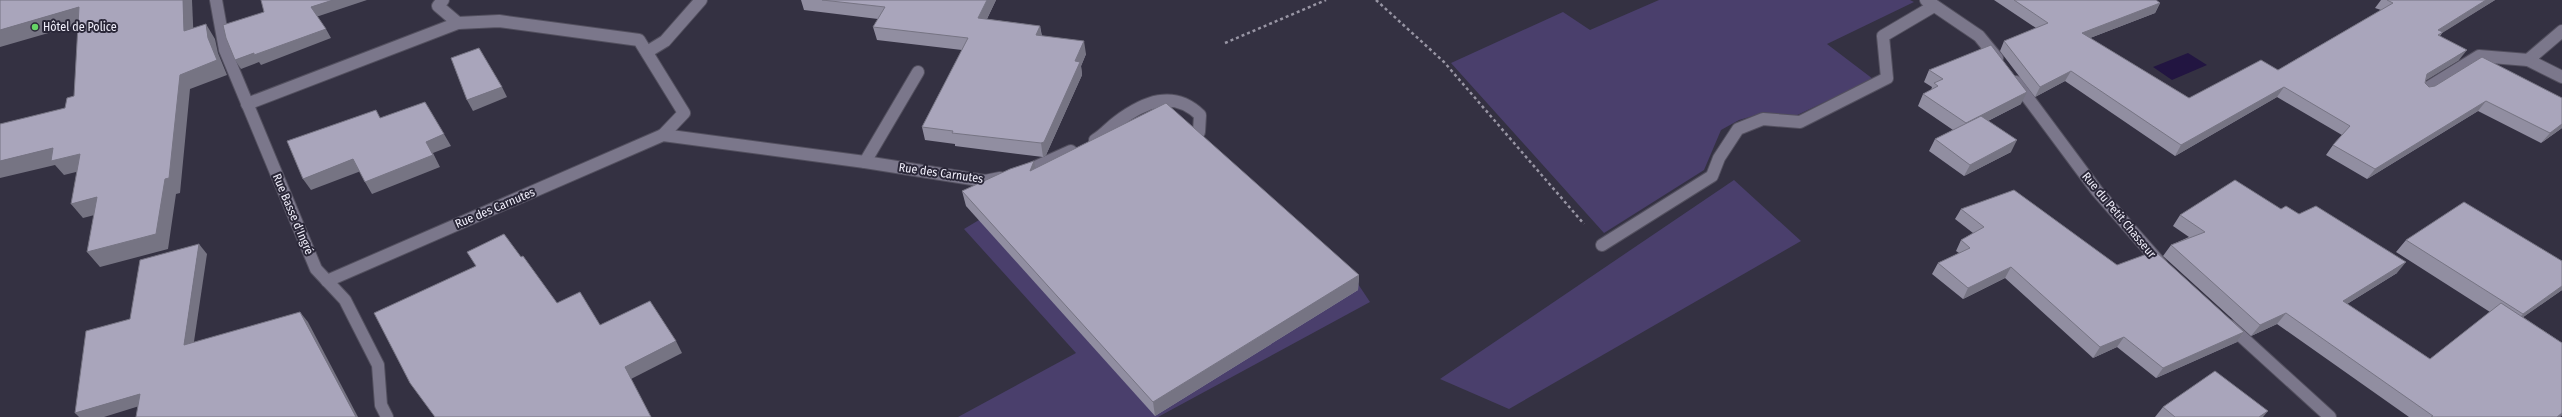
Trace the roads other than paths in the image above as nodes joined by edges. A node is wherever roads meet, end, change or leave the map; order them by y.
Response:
1 (216, 0) edge
2 (443, 0) edge
3 (701, 0) edge
4 (1930, 3) edge
5 (458, 24) junction
6 (2562, 31) edge
7 (647, 52) junction
8 (2528, 60) junction
9 (918, 72) dead end
10 (2562, 77) edge
11 (2424, 90) edge
12 (247, 104) junction
13 (1199, 132) edge
14 (663, 135) junction
15 (865, 162) junction
16 (1602, 245) road end
17 (2168, 270) edge
18 (327, 281) junction
19 (2220, 318) edge
20 (387, 417) edge
21 (2330, 417) edge

1 - 12 street, Rue Basse d'Ingré
2 - 5 street
3 - 7 street
4 - 16 street
4 - 17 street, Rue du Petit Chasseur
5 - 7 street, Rue des Carnutes
5 - 12 street, Rue des Carnutes
6 - 8 street
7 - 14 street, Rue des Carnutes
8 - 10 street
8 - 11 street
9 - 15 street
12 - 18 street, Rue Basse d'Ingré
13 - 15 street, Rue des Carnutes
14 - 15 street, Rue des Carnutes
14 - 18 street, Rue des Carnutes
18 - 20 street, Rue Basse d'Ingré
19 - 21 street

